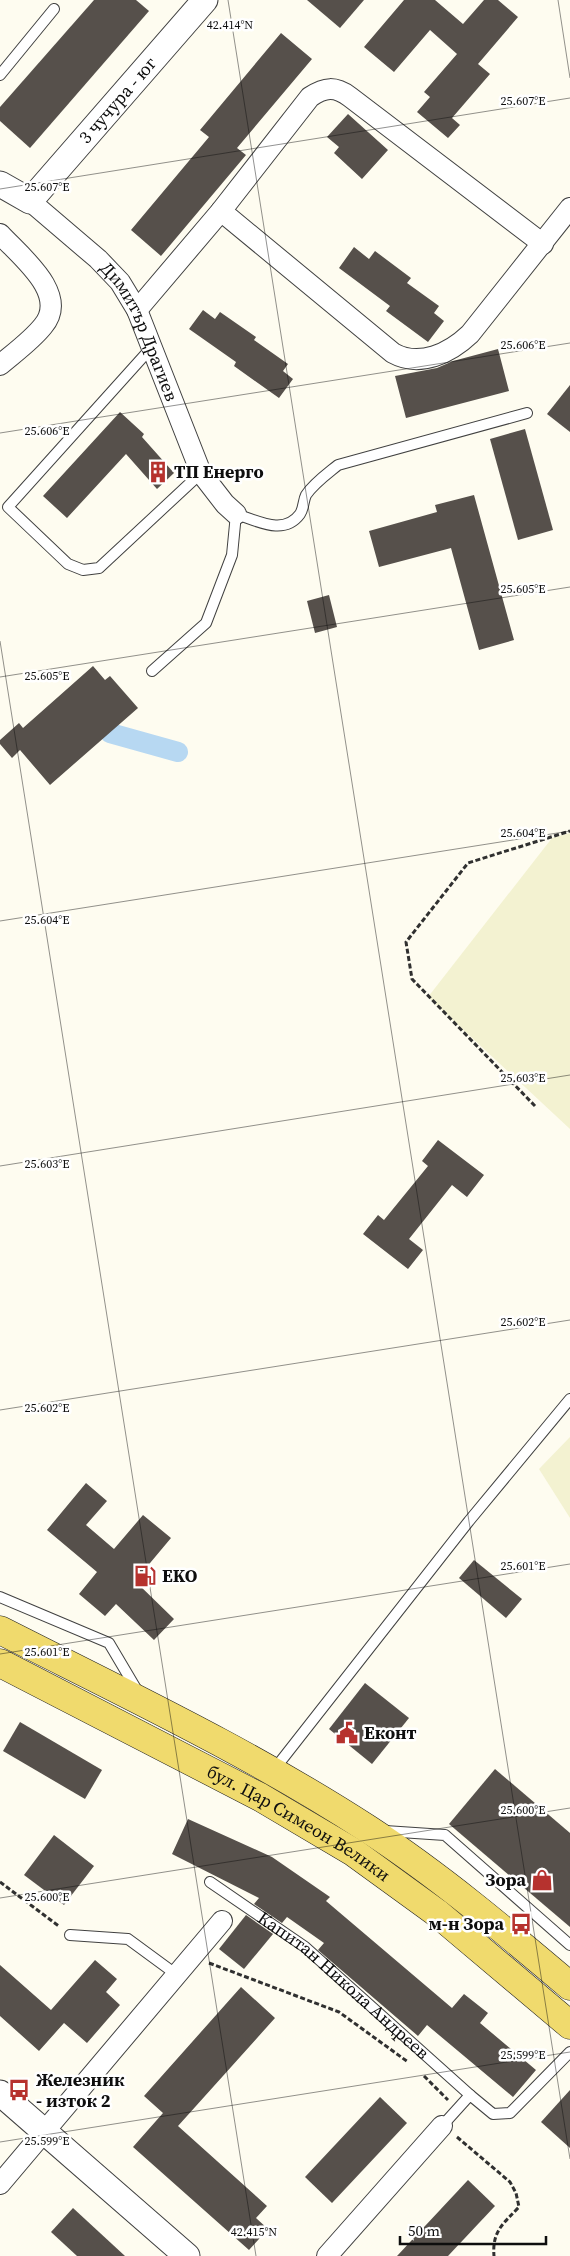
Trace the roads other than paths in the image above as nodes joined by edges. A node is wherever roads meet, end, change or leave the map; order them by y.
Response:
1 (206, 0) edge
2 (54, 9) dead end
3 (0, 75) edge
4 (0, 184) edge
5 (30, 201) junction
6 (570, 208) edge
7 (221, 211) junction
8 (0, 234) edge
9 (543, 244) junction
10 (137, 310) junction
11 (151, 348) junction
12 (0, 365) edge
13 (527, 413) dead end
14 (202, 473) junction
15 (236, 514) junction
16 (152, 671) dead end
17 (570, 1399) edge
18 (0, 1597) edge
19 (0, 1630) edge
20 (0, 1663) edge
21 (145, 1704) junction
22 (273, 1771) junction
23 (368, 1830) junction
24 (210, 1882) dead end
25 (222, 1921) dead end
26 (70, 1935) road end
27 (570, 1945) edge
28 (177, 1975) junction
29 (570, 1986) edge
30 (570, 2025) edge
31 (570, 2052) edge
32 (0, 2093) edge
33 (470, 2095) junction
34 (442, 2126) joint
35 (46, 2132) junction
36 (0, 2184) edge
37 (187, 2256) edge
38 (327, 2256) edge

1 - 5 street, 3 чучура - юг
2 - 3 lane
4 - 5 street, Димитър Драгиев
5 - 10 street, Димитър Драгиев
6 - 9 street
7 - 9 street
7 - 9 street
7 - 10 street
8 - 12 street
10 - 11 street, Димитър Драгиев
11 - 14 street, Димитър Драгиев
11 - 14 lane
13 - 15 lane
14 - 15 street, Димитър Драгиев
15 - 16 lane
17 - 22 lane
18 - 21 lane
19 - 21 main road, бул. Цар Симеон Велики
20 - 30 main road, бул. Цар Симеон Велики
21 - 22 main road, бул. Цар Симеон Велики
22 - 23 main road, бул. Цар Симеон Велики
23 - 27 lane
23 - 29 main road, бул. Цар Симеон Велики
24 - 33 lane, Капитан Никола Андреев
25 - 28 street
26 - 28 lane
28 - 35 street
31 - 33 lane, Капитан Никола Андреев
32 - 35 street
33 - 34 lane
34 - 38 street
35 - 36 street
35 - 37 street

